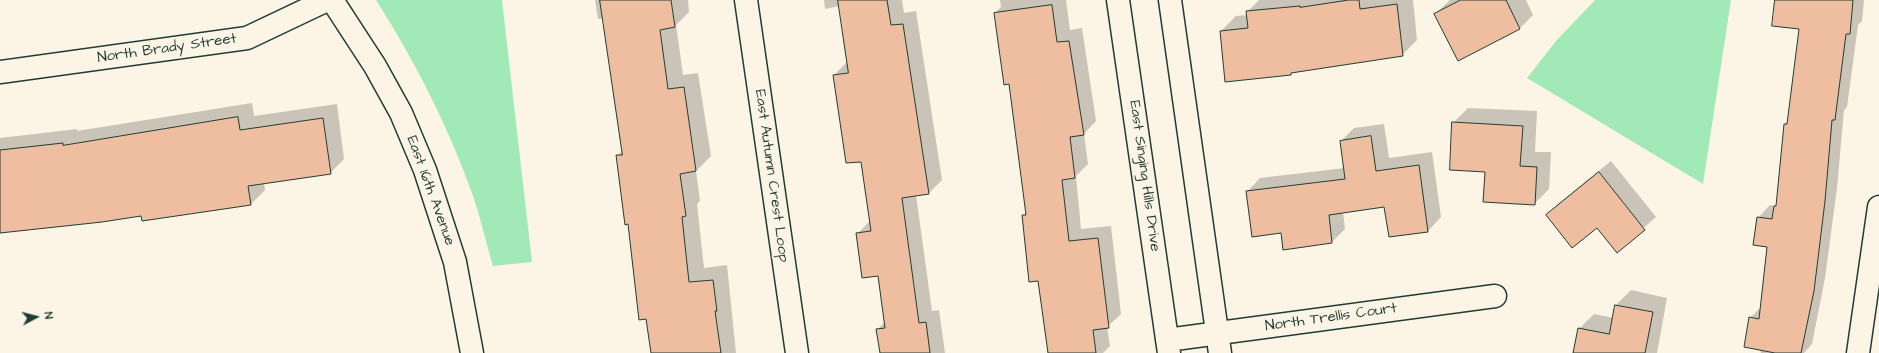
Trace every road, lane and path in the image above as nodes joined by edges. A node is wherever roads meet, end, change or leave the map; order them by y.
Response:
1 (327, 0) edge
2 (332, 0) edge
3 (746, 0) edge
4 (1118, 0) edge
5 (1170, 0) edge
6 (0, 72) edge
7 (1879, 207) edge
8 (1495, 296) dead end
9 (1218, 343) edge
10 (1168, 347) edge
11 (472, 353) edge
12 (797, 353) edge
13 (1858, 353) edge

1 - 6 street, North Brady Street
2 - 11 street, East 16th Avenue
3 - 12 street, East Autumn Crest Loop
4 - 10 street, East Singing Hills Drive
5 - 9 street
7 - 13 street
8 - 9 street, North Trellis Court
9 - 10 street, North Trellis Court

